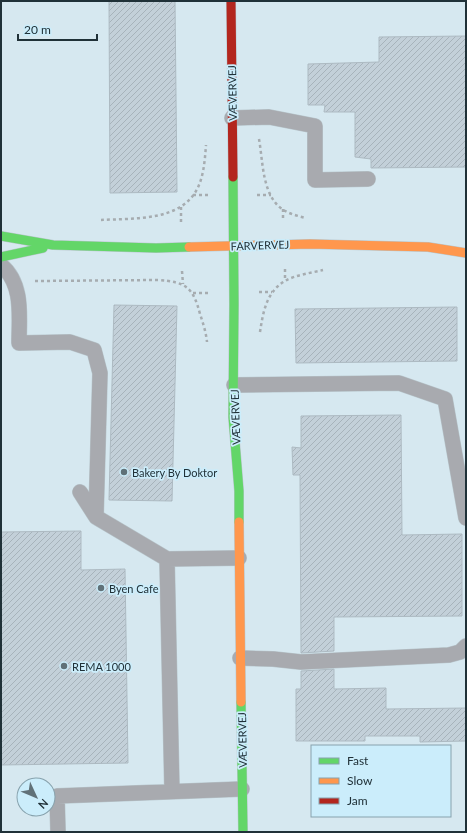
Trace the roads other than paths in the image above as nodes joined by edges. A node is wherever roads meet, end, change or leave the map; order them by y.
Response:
1 (231, 1) edge
2 (232, 118) junction
3 (368, 179) dead end
4 (1, 236) edge
5 (53, 245) junction
6 (234, 246) junction
7 (466, 253) edge
8 (1, 257) edge
9 (1, 265) edge
10 (234, 385) junction
11 (80, 492) dead end
12 (96, 517) junction
13 (466, 518) edge
14 (167, 558) junction
15 (238, 558) junction
16 (466, 646) edge
17 (240, 658) junction
18 (242, 789) junction
19 (172, 792) junction
20 (58, 832) edge
21 (243, 832) edge

1 - 2 street, VÆVERVEJ
2 - 3 lane
2 - 6 street, VÆVERVEJ
4 - 5 street, FARVERVEJ
5 - 6 street, FARVERVEJ
5 - 8 street, FARVERVEJ
6 - 7 street, FARVERVEJ
6 - 10 street, VÆVERVEJ
9 - 12 lane
10 - 13 lane
10 - 15 street, VÆVERVEJ
11 - 12 lane
12 - 14 lane
14 - 15 lane
14 - 19 lane
15 - 17 street, VÆVERVEJ
16 - 17 lane
17 - 18 street, VÆVERVEJ
18 - 19 lane
18 - 21 street, VÆVERVEJ
19 - 20 lane

